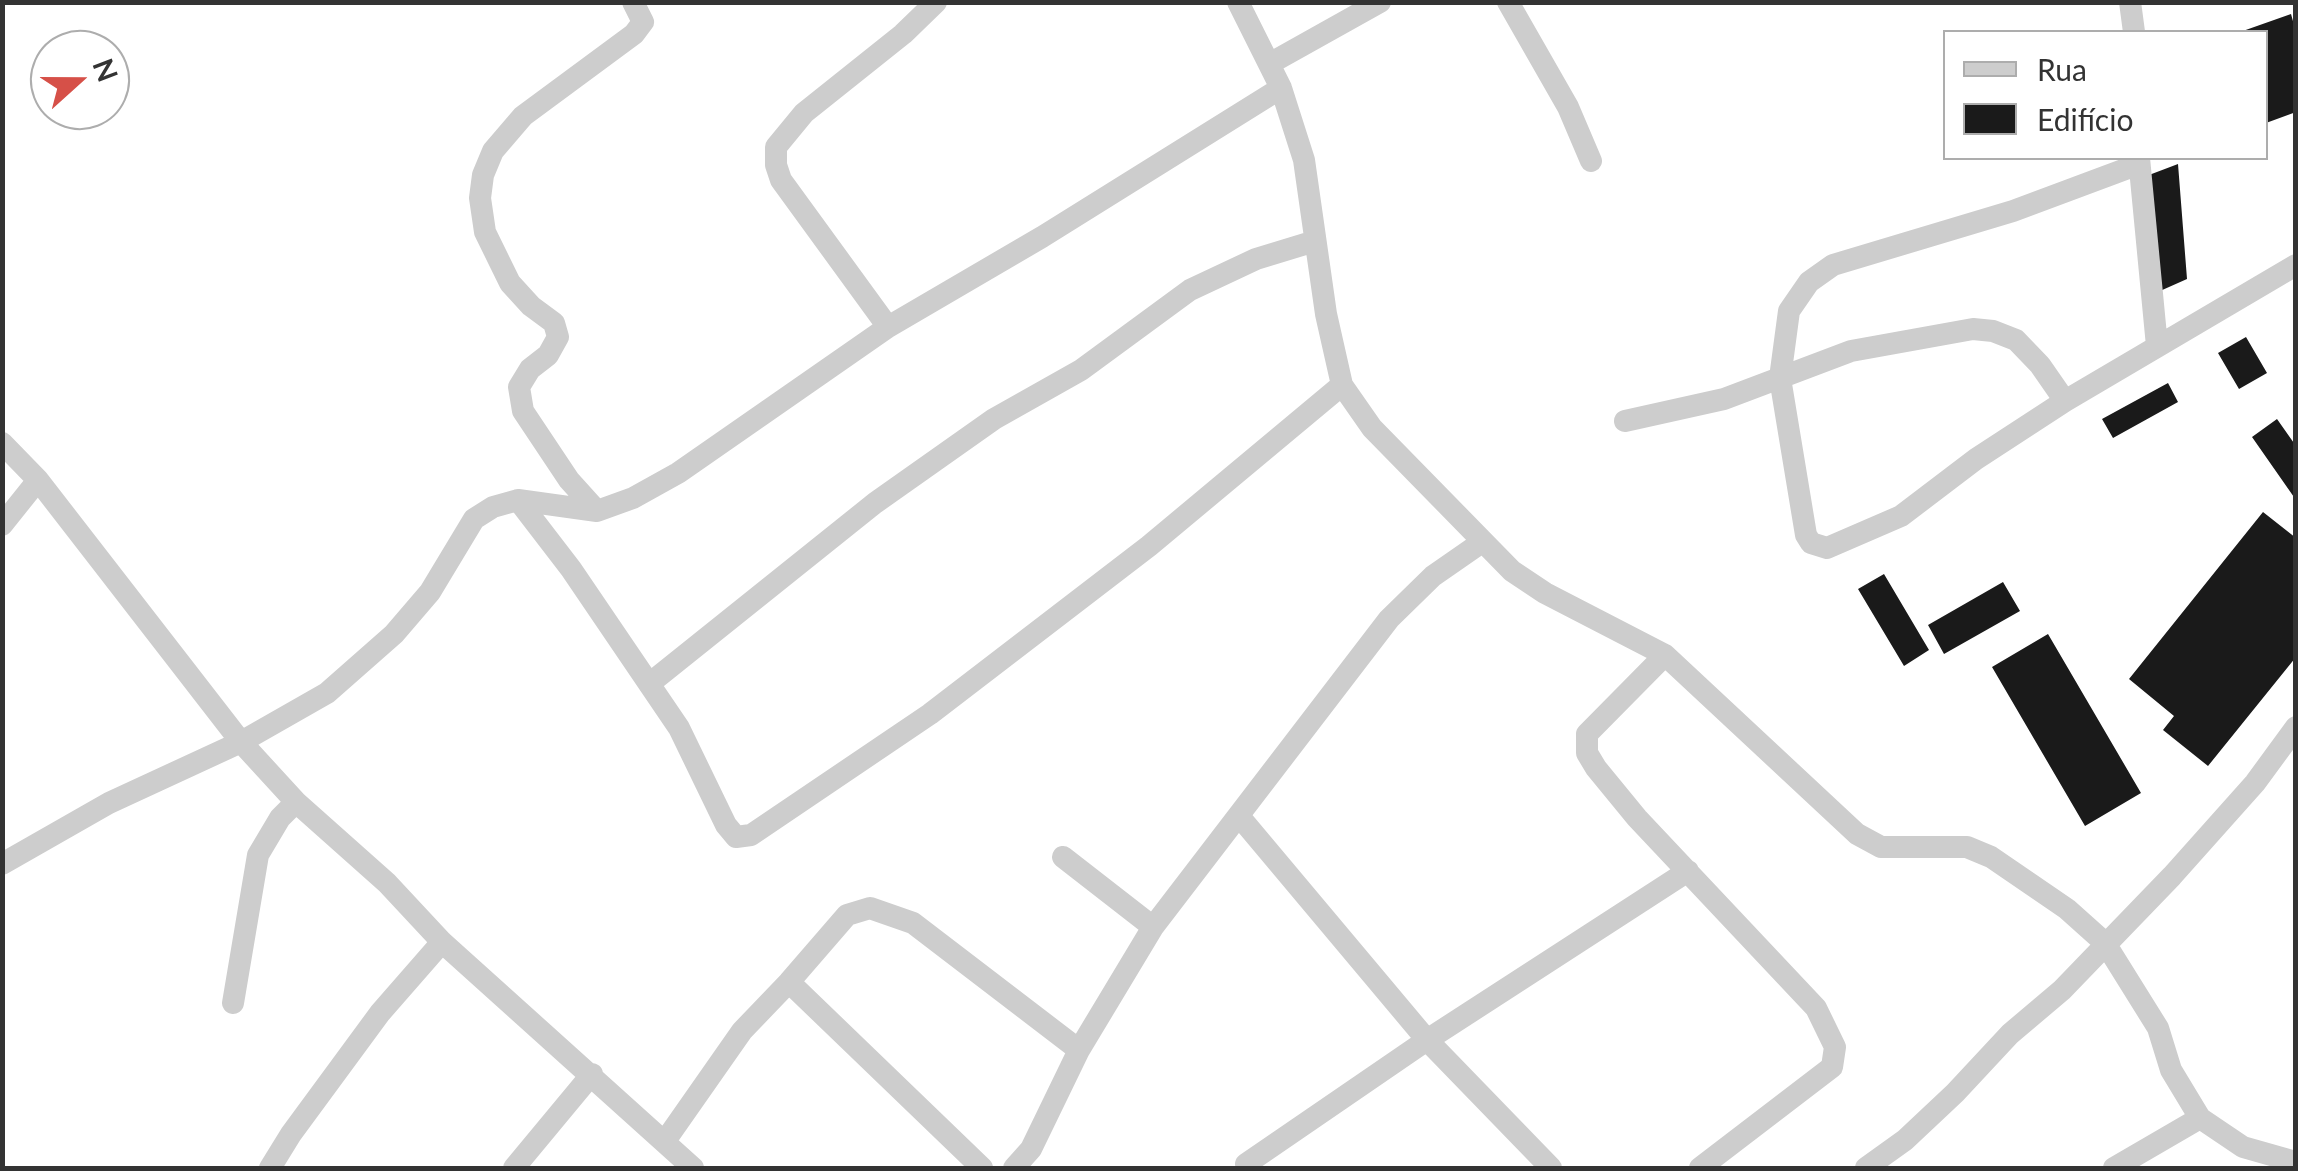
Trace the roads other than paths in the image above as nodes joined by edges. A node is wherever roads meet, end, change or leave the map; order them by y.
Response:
1 (633, 2) edge
2 (936, 2) edge
3 (1238, 2) edge
4 (1380, 2) edge
5 (1508, 2) edge
6 (2130, 2) edge
7 (2134, 30) edge
8 (1269, 64) junction
9 (1281, 88) junction
10 (1591, 161) dead end
11 (2139, 161) edge
12 (1315, 241) junction
13 (2296, 265) edge
14 (888, 327) junction
15 (2157, 346) junction
16 (1780, 378) junction
17 (1342, 385) junction
18 (2065, 401) junction
19 (1625, 422) dead end
20 (2, 443) edge
21 (38, 480) junction
22 (518, 500) junction
23 (597, 511) junction
24 (2, 525) edge
25 (1482, 542) junction
26 (1665, 655) junction
27 (650, 684) junction
28 (2296, 726) edge
29 (240, 742) junction
30 (296, 802) junction
31 (1239, 816) junction
32 (1063, 857) dead end
33 (2, 864) edge
34 (1688, 871) junction
35 (1154, 927) junction
36 (442, 942) junction
37 (2105, 943) junction
38 (789, 982) junction
39 (233, 1003) dead end
40 (1427, 1040) junction
41 (1079, 1050) junction
42 (592, 1074) junction
43 (2200, 1118) junction
44 (665, 1140) junction
45 (2296, 1162) edge
46 (1246, 1164) dead end
47 (270, 1168) edge
48 (514, 1168) edge
49 (693, 1168) edge
50 (982, 1168) edge
51 (1014, 1168) edge
52 (1551, 1168) edge
53 (1700, 1168) edge
54 (1866, 1168) edge
55 (2114, 1168) edge

1 - 23 street
2 - 14 street
3 - 8 street
4 - 8 street
5 - 10 street
6 - 7 street
8 - 9 street
9 - 12 street
9 - 14 street
11 - 15 street
11 - 16 street
12 - 17 street
12 - 27 street
13 - 15 street
14 - 23 street
15 - 18 street
16 - 18 street
16 - 18 street
16 - 19 street
17 - 25 street
17 - 27 street
20 - 21 street
21 - 24 street
21 - 29 street
22 - 23 street
22 - 27 street
22 - 29 street
25 - 26 street
25 - 31 street
26 - 34 street
26 - 37 street
28 - 37 street
29 - 30 street
29 - 33 street
30 - 36 street
30 - 39 street
31 - 35 street
31 - 40 street
32 - 35 street
34 - 40 street
34 - 53 street
35 - 41 street
36 - 42 street
36 - 47 street
37 - 43 street
37 - 54 street
38 - 41 street
38 - 44 street
38 - 50 street
40 - 46 street
40 - 52 street
41 - 51 street
42 - 44 street
42 - 48 street
43 - 45 street
43 - 55 street
44 - 49 street

